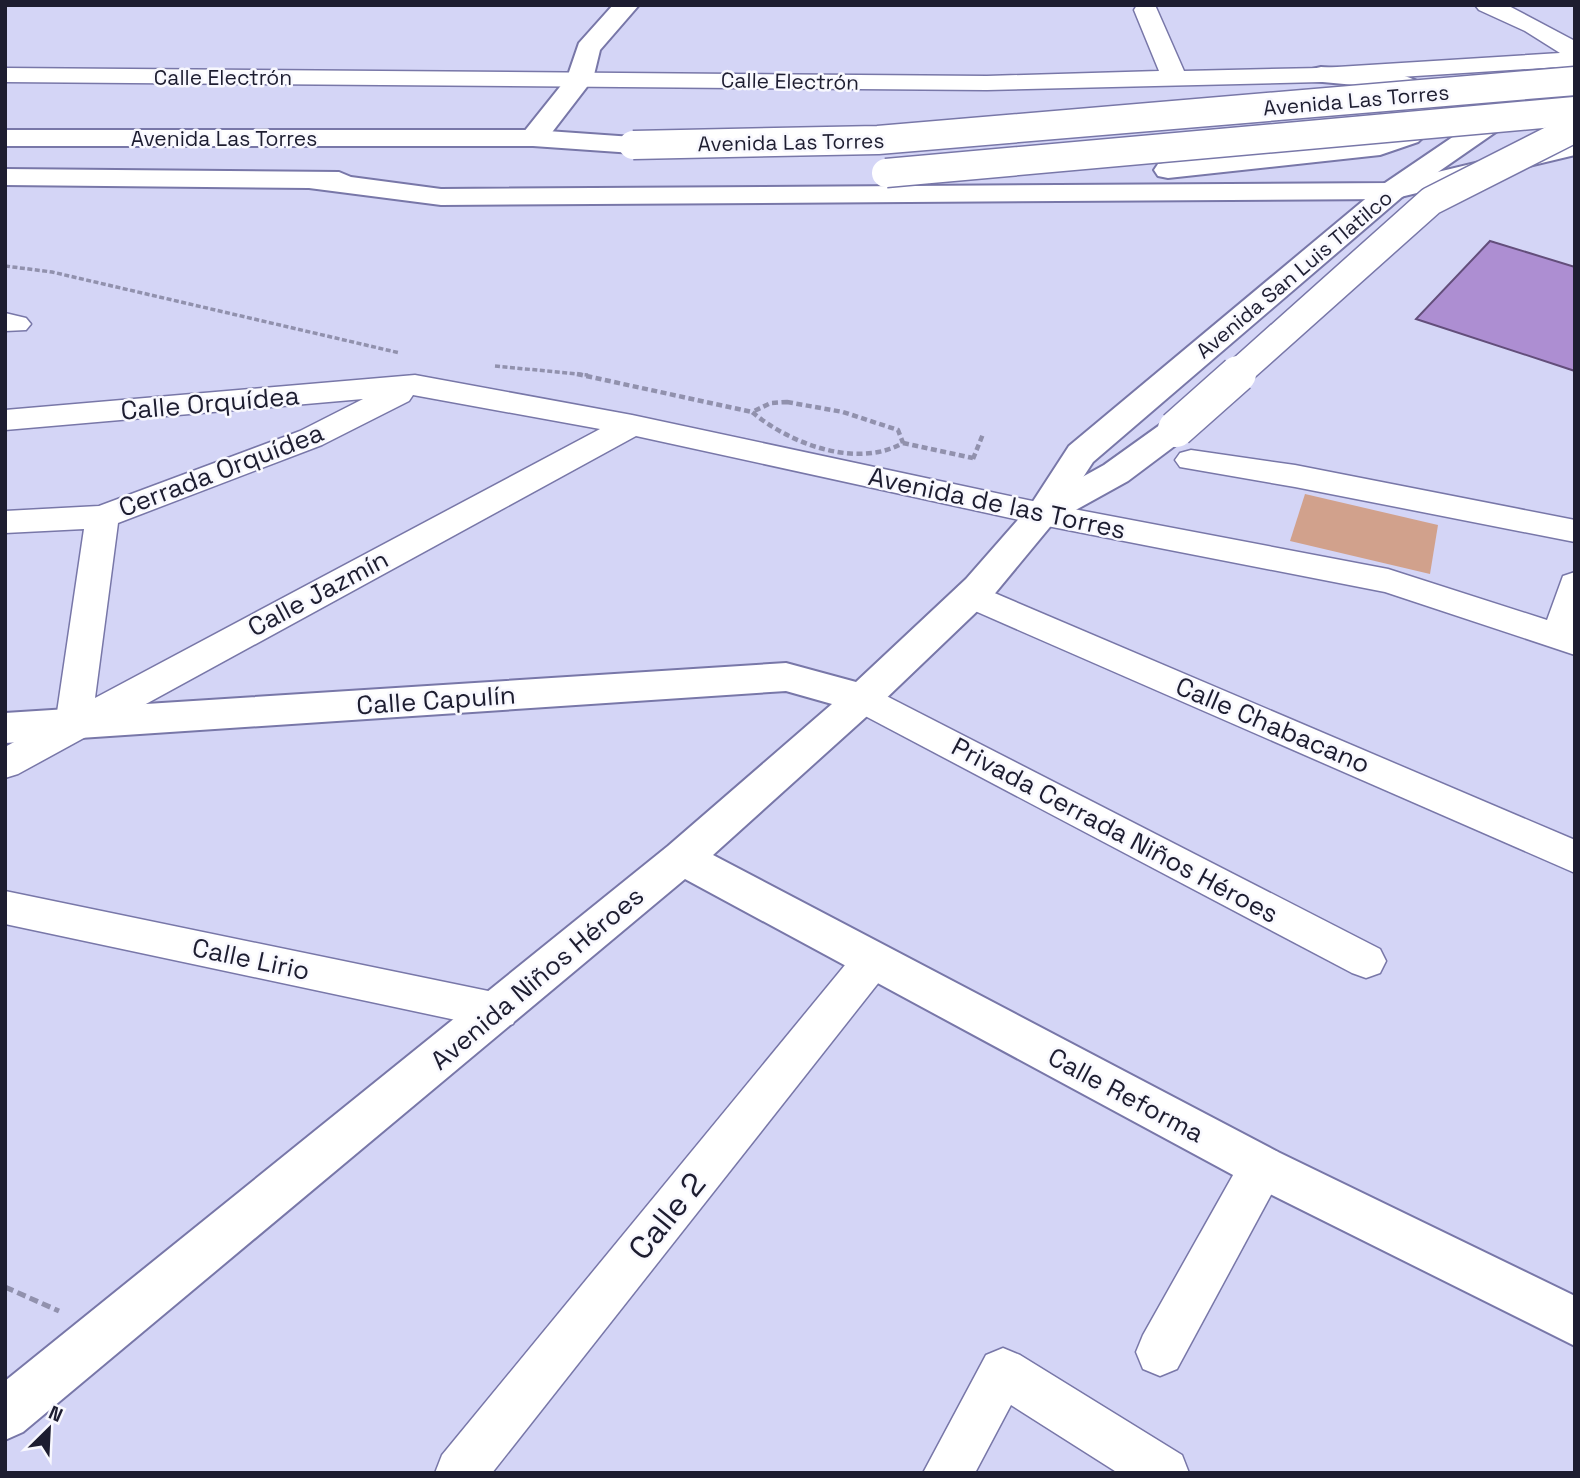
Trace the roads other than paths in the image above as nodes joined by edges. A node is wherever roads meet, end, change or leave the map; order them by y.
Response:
1 (627, 5) edge
2 (1487, 5) edge
3 (1146, 10) dead end
4 (1575, 51) edge
5 (1575, 59) edge
6 (1575, 65) edge
7 (5, 75) edge
8 (1321, 75) junction
9 (580, 79) junction
10 (1175, 79) junction
11 (1575, 80) edge
12 (1575, 111) edge
13 (1575, 128) edge
14 (5, 138) edge
15 (533, 138) junction
16 (1575, 147) edge
17 (1298, 157) junction
18 (5, 177) edge
19 (314, 181) junction
20 (1392, 191) junction
21 (918, 194) junction
22 (415, 385) junction
23 (5, 420) edge
24 (632, 425) junction
25 (1191, 460) dead end
26 (1042, 514) junction
27 (102, 517) junction
28 (5, 522) edge
29 (1575, 531) edge
30 (1575, 584) edge
31 (971, 596) junction
32 (1567, 639) edge
33 (863, 698) junction
34 (74, 724) junction
35 (5, 728) edge
36 (5, 764) edge
37 (1575, 857) edge
38 (682, 858) junction
39 (5, 907) edge
40 (873, 960) junction
41 (1366, 961) dead end
42 (498, 1011) junction
43 (1262, 1167) junction
44 (1575, 1322) edge
45 (1160, 1352) dead end
46 (5, 1415) edge
47 (460, 1473) edge
48 (948, 1473) edge
49 (1164, 1473) edge

1 - 9 main road
2 - 4 street
3 - 10 street
5 - 8 street, Calle Electrón
6 - 20 main road, Avenida San Luis Tlatilco
7 - 9 street, Calle Electrón
8 - 10 street, Calle Electrón
8 - 17 main road
9 - 10 street, Calle Electrón
9 - 15 main road
11 - 15 main road, Avenida Las Torres, bridge
12 - 19 main road, Avenida Las Torres, bridge
13 - 26 main road, bridge
14 - 15 main road, Avenida Las Torres
16 - 20 main road
17 - 20 main road
17 - 21 main road
18 - 19 main road, Avenida Las Torres
19 - 21 main road
20 - 21 main road
20 - 26 main road, Avenida San Luis Tlatilco
22 - 23 street, Calle Orquídea
22 - 24 street, Avenida de las Torres
22 - 27 street, Cerrada Orquídea
24 - 26 street, Avenida de las Torres
24 - 34 street, Calle Jazmín
25 - 29 street
26 - 31 main road, Avenida Niños Héroes
26 - 32 street, Avenida de las Torres
27 - 28 street
27 - 34 street, Cerrada Orquídea
30 - 32 street
31 - 33 main road, Avenida Niños Héroes
31 - 37 street, Calle Chabacano
33 - 34 main road, Calle Capulín
33 - 38 main road, Avenida Niños Héroes
33 - 41 street, Privada Cerrada Niños Héroes
34 - 35 main road, Calle Capulín
34 - 36 street, Calle Jazmín
38 - 40 main road, Calle Reforma
38 - 42 main road, Avenida Niños Héroes
39 - 42 street, Calle Lirio
40 - 43 main road, Calle Reforma
40 - 47 street, Calle 2
42 - 46 main road, Avenida Niños Héroes
43 - 44 main road, Calle Reforma
43 - 45 street
48 - 49 street

